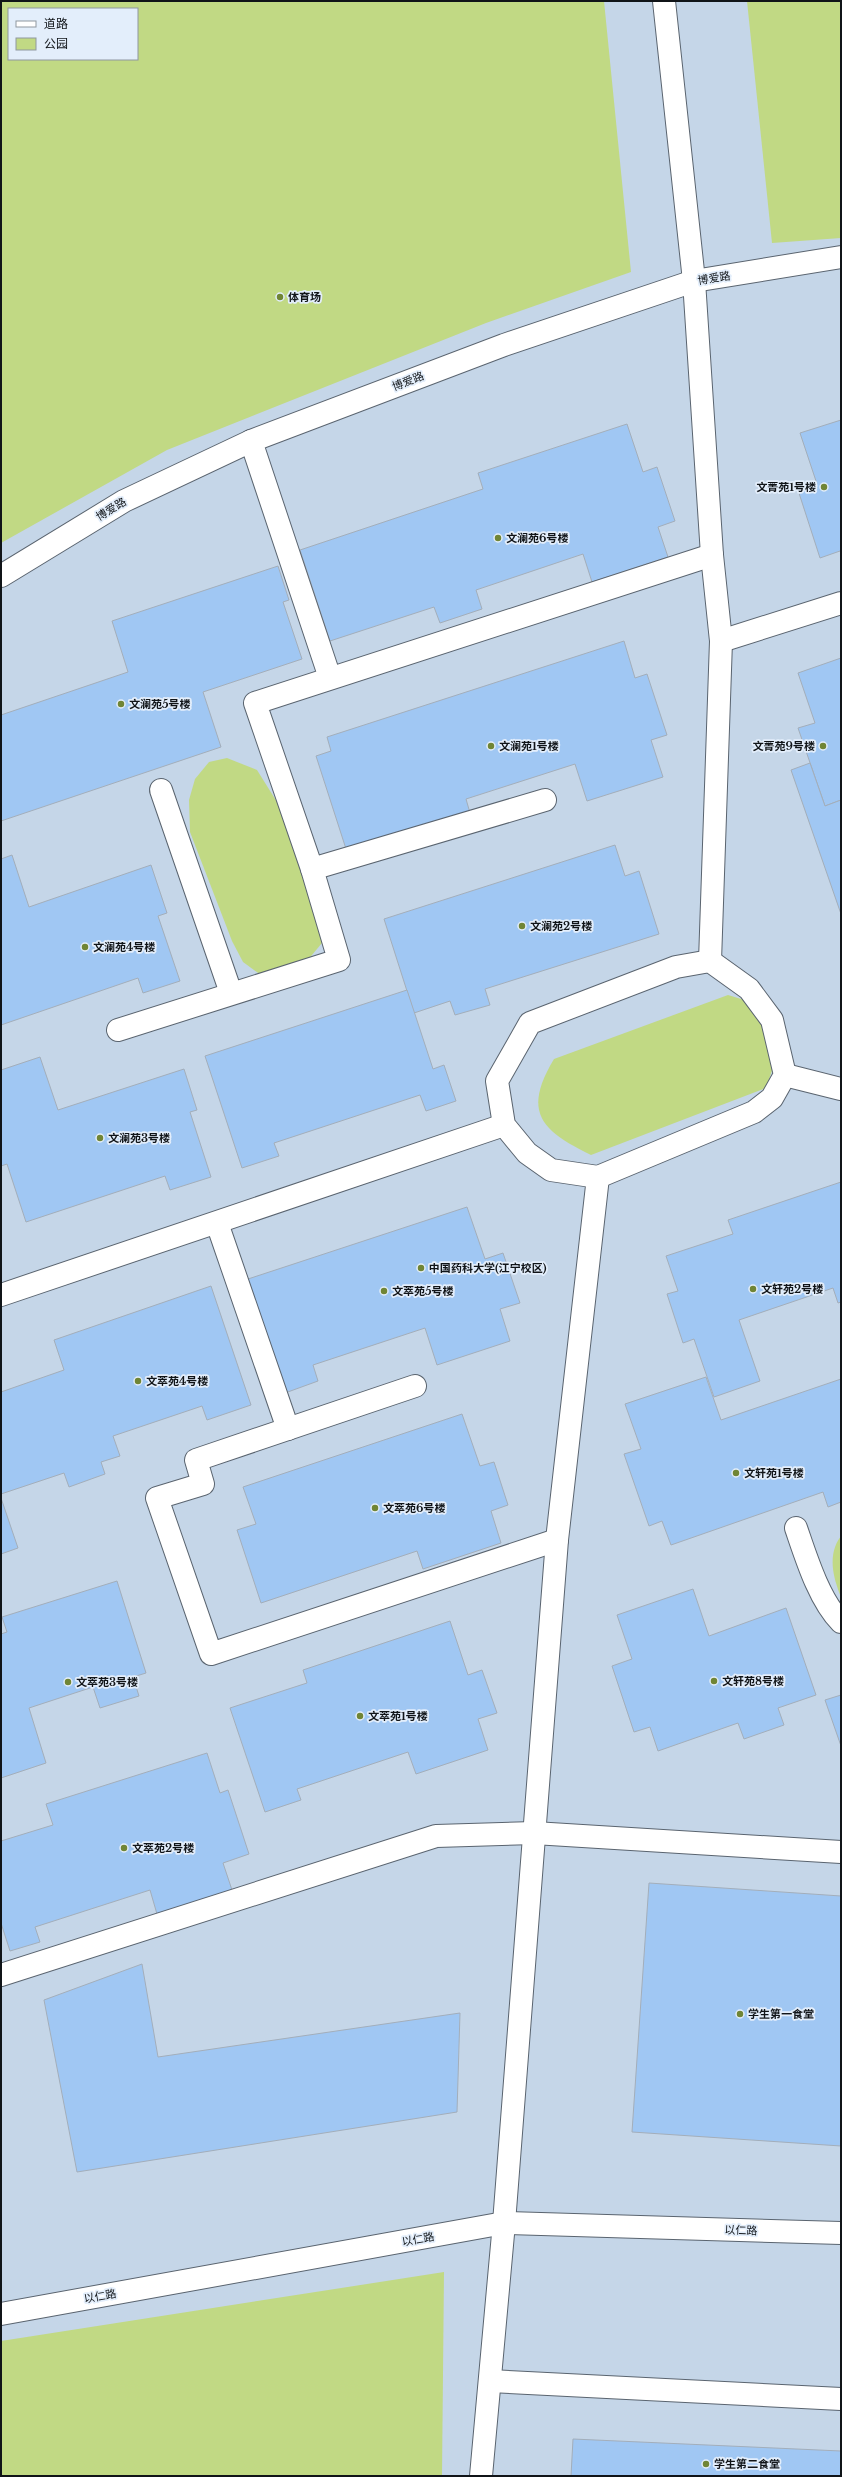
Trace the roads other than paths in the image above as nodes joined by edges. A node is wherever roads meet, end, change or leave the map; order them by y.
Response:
1 (664, 1) edge
2 (841, 257) edge
3 (694, 281) junction
4 (251, 441) junction
5 (712, 555) junction
6 (1, 576) edge
7 (841, 603) edge
8 (721, 641) junction
9 (330, 678) junction
10 (161, 790) dead end
11 (545, 800) dead end
12 (312, 869) junction
13 (710, 961) junction
14 (231, 993) junction
15 (118, 1030) dead end
16 (785, 1075) junction
17 (841, 1089) edge
18 (504, 1125) junction
19 (598, 1177) junction
20 (217, 1223) junction
21 (1, 1295) edge
22 (415, 1386) dead end
23 (288, 1429) junction
24 (796, 1528) dead end
25 (557, 1540) junction
26 (841, 1622) edge
27 (534, 1833) junction
28 (841, 1852) edge
29 (1, 1975) edge
30 (504, 2223) junction
31 (841, 2233) edge
32 (1, 2314) edge
33 (490, 2381) junction
34 (841, 2399) edge
35 (481, 2476) edge

1 - 3 street
2 - 3 street, 博爱路
3 - 4 street, 博爱路
3 - 5 street
4 - 6 street, 博爱路
4 - 9 street
5 - 8 street
5 - 9 street
7 - 8 street
8 - 13 street
9 - 12 street
10 - 14 street
11 - 12 street
12 - 14 street
13 - 16 street
13 - 18 street
14 - 15 street
16 - 17 street
16 - 19 street
18 - 19 street
18 - 20 street
19 - 25 street
20 - 21 street
20 - 23 street
22 - 23 street
23 - 25 street
24 - 26 street
25 - 27 street
27 - 28 street
27 - 29 street
27 - 30 street
30 - 31 street, 以仁路
30 - 32 street, 以仁路
30 - 33 street
33 - 34 street
33 - 35 street

